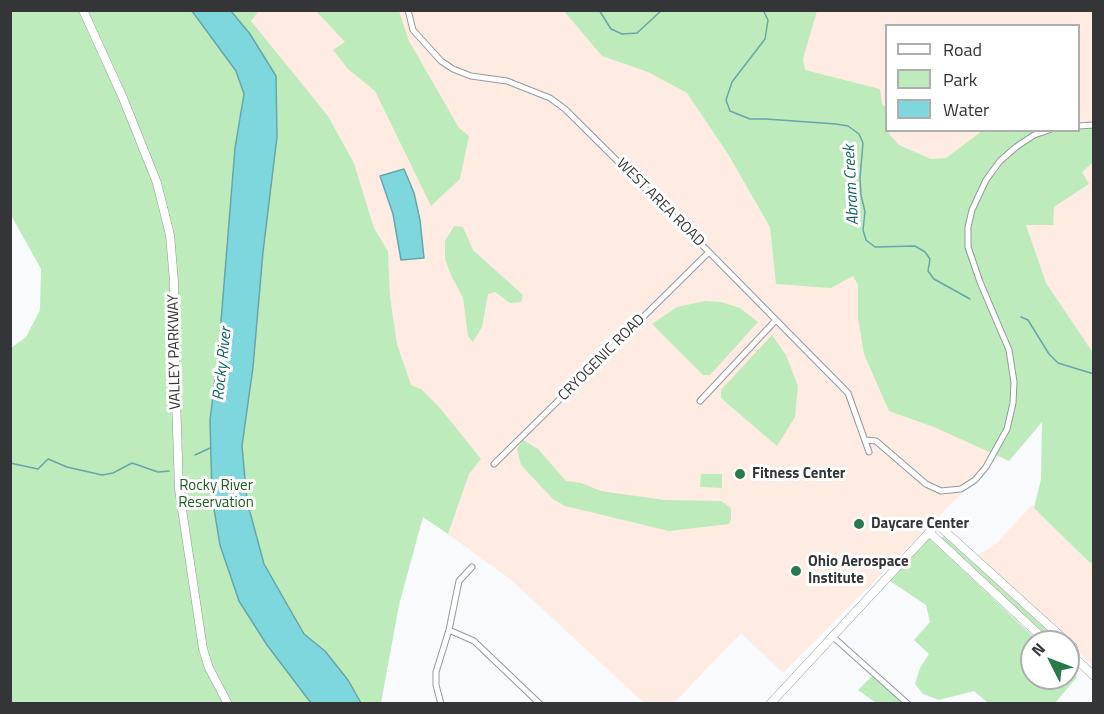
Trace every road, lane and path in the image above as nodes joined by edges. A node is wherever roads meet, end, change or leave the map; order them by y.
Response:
1 (83, 10) edge
2 (408, 10) edge
3 (1043, 132) edge
4 (709, 252) junction
5 (776, 320) junction
6 (700, 401) dead end
7 (866, 440) junction
8 (869, 452) dead end
9 (494, 464) dead end
10 (929, 532) junction
11 (472, 567) dead end
12 (449, 630) junction
13 (1034, 630) edge
14 (1055, 630) edge
15 (832, 636) junction
16 (1080, 665) edge
17 (1094, 676) edge
18 (228, 704) edge
19 (441, 704) edge
20 (540, 704) edge
21 (770, 704) edge
22 (908, 704) edge

1 - 18 street, VALLEY PARKWAY
2 - 4 street, WEST AREA ROAD
3 - 7 street
4 - 5 street, WEST AREA ROAD
4 - 9 street, CRYOGENIC ROAD
5 - 6 street
5 - 7 street, WEST AREA ROAD
7 - 8 street, WEST AREA ROAD
10 - 13 street
10 - 14 street
10 - 15 street
11 - 12 street
12 - 19 street
12 - 20 street
15 - 21 street
15 - 22 street
16 - 17 street

